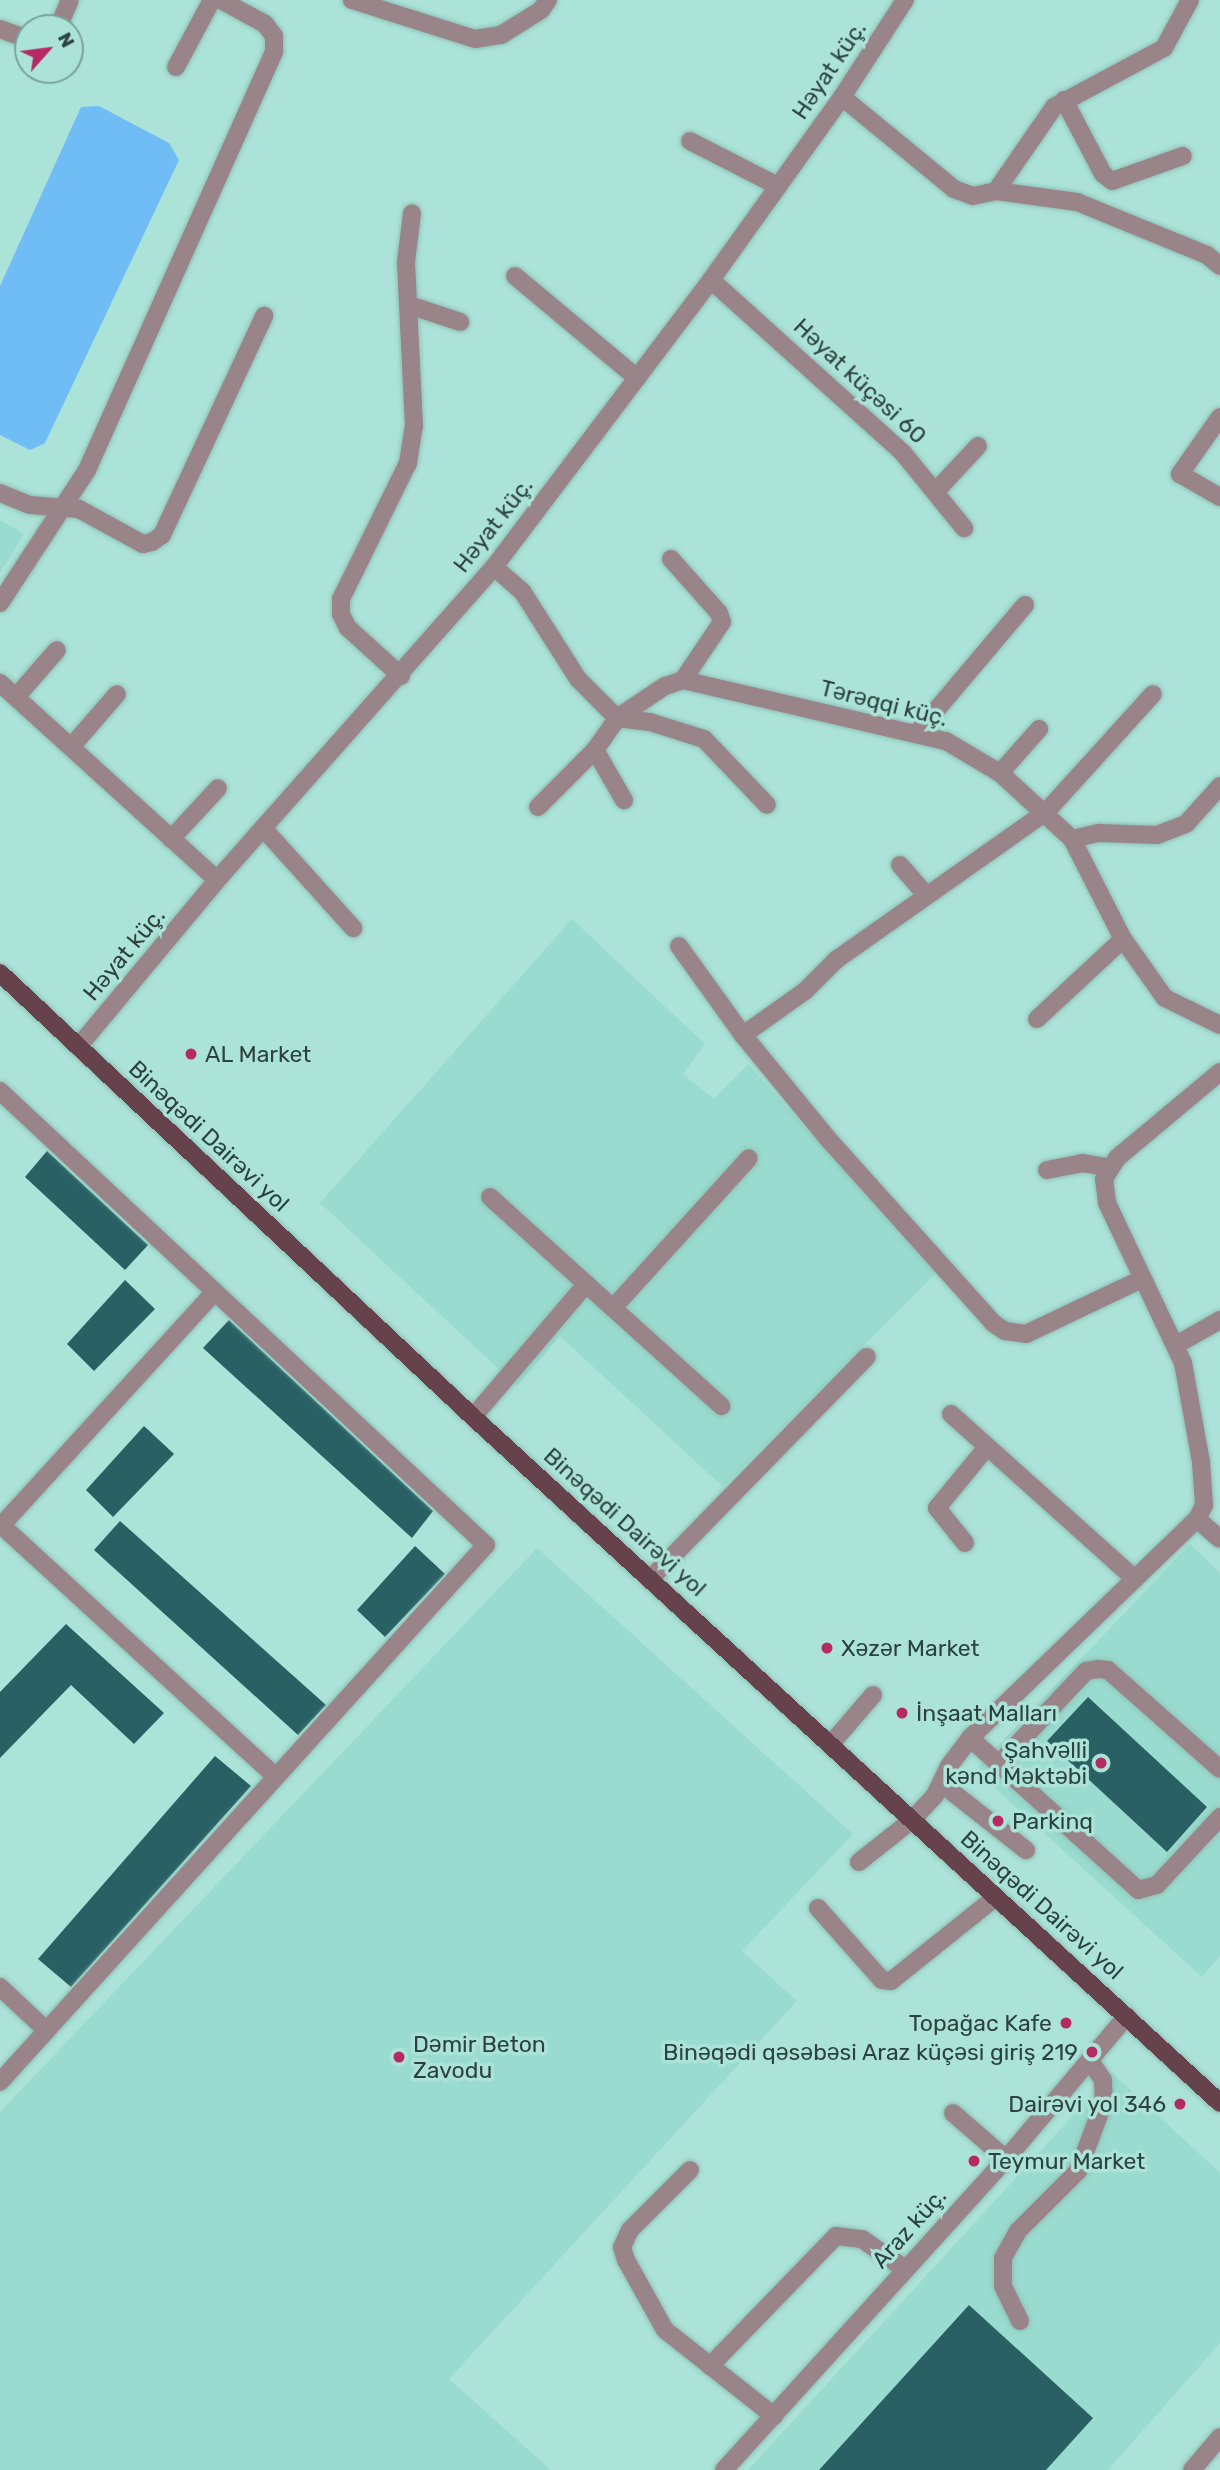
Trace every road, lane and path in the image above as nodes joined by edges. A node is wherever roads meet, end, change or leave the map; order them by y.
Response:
1 (212, 0) edge
2 (221, 0) edge
3 (352, 0) edge
4 (548, 0) edge
5 (905, 0) edge
6 (1190, 0) edge
7 (176, 67) dead end
8 (842, 97) junction
9 (1064, 100) junction
10 (690, 141) dead end
11 (1182, 156) dead end
12 (778, 186) junction
13 (996, 191) junction
14 (412, 213) dead end
15 (1220, 266) edge
16 (515, 276) dead end
17 (711, 280) junction
18 (409, 305) junction
19 (264, 316) dead end
20 (460, 322) dead end
21 (637, 378) junction
22 (1220, 417) edge
23 (978, 446) dead end
24 (937, 490) junction
25 (0, 493) edge
26 (1220, 497) edge
27 (62, 506) junction
28 (964, 528) dead end
29 (671, 559) dead end
30 (494, 567) junction
31 (0, 603) edge
32 (1025, 605) dead end
33 (57, 650) dead end
34 (401, 676) junction
35 (683, 680) junction
36 (0, 683) edge
37 (117, 694) dead end
38 (1153, 694) dead end
39 (16, 697) junction
40 (617, 718) junction
41 (1039, 729) dead end
42 (916, 734) junction
43 (71, 747) junction
44 (595, 750) junction
45 (1000, 773) junction
46 (1220, 786) edge
47 (218, 788) dead end
48 (624, 800) dead end
49 (767, 804) dead end
50 (538, 807) dead end
51 (1046, 812) junction
52 (263, 828) junction
53 (171, 839) junction
54 (1072, 839) junction
55 (900, 865) dead end
56 (216, 880) junction
57 (926, 895) junction
58 (353, 928) dead end
59 (1123, 939) junction
60 (678, 946) dead end
61 (0, 973) edge
62 (1037, 1019) dead end
63 (1220, 1025) edge
64 (743, 1035) junction
65 (78, 1047) junction
66 (1220, 1072) edge
67 (0, 1091) edge
68 (750, 1158) dead end
69 (1108, 1167) junction
70 (1047, 1170) dead end
71 (490, 1197) dead end
72 (1142, 1279) junction
73 (586, 1284) junction
74 (214, 1293) junction
75 (613, 1308) junction
76 (1220, 1320) edge
77 (1176, 1345) junction
78 (867, 1357) dead end
79 (721, 1406) dead end
80 (951, 1414) dead end
81 (474, 1417) junction
82 (987, 1447) junction
83 (1213, 1496) edge
84 (1197, 1519) junction
85 (1, 1526) edge
86 (1220, 1539) edge
87 (965, 1543) dead end
88 (651, 1578) junction
89 (1134, 1578) junction
90 (873, 1695) dead end
91 (970, 1738) junction
92 (831, 1745) junction
93 (999, 1764) junction
94 (1220, 1769) edge
95 (276, 1777) junction
96 (942, 1784) junction
97 (1220, 1817) edge
98 (912, 1820) junction
99 (1026, 1850) dead end
100 (859, 1862) dead end
101 (996, 1897) junction
102 (818, 1908) dead end
103 (0, 1987) edge
104 (1127, 2016) junction
105 (46, 2030) junction
106 (1091, 2062) junction
107 (0, 2082) edge
108 (1217, 2094) edge
109 (953, 2113) dead end
110 (1006, 2159) junction
111 (690, 2170) dead end
112 (905, 2269) junction
113 (1020, 2321) dead end
114 (710, 2365) junction
115 (774, 2416) junction
116 (1220, 2438) edge
117 (724, 2470) edge
118 (1192, 2470) edge

1 - 7 street
2 - 27 street
3 - 4 street
5 - 8 street, Həyat küç.
6 - 9 street
8 - 12 street, Həyat küç.
8 - 13 street
9 - 11 street
9 - 13 street
10 - 12 street
12 - 17 street, Həyat küç.
13 - 15 street
14 - 18 street
16 - 21 street
17 - 21 street, Həyat küç.
17 - 24 street, Həyat küçəsi 60
18 - 20 street
18 - 34 street
19 - 27 street
21 - 30 street, Həyat küç.
22 - 26 street
23 - 24 street
24 - 28 street, Həyat küçəsi 60
25 - 27 street
27 - 31 street
29 - 35 street
30 - 34 street, Həyat küç.
30 - 40 street
32 - 42 street
33 - 39 street
34 - 52 street, Həyat küç.
35 - 40 street
35 - 42 street, Tərəqqi küç.
36 - 39 street
37 - 43 street
38 - 51 street
39 - 43 street
40 - 44 street
40 - 49 street
41 - 45 street
42 - 45 street, Tərəqqi küç.
43 - 53 street
44 - 48 street
44 - 50 street
45 - 51 street, Tərəqqi küç.
46 - 54 street
47 - 53 street
51 - 54 street, Tərəqqi küç.
51 - 57 street
52 - 56 street, Həyat küç.
52 - 58 street
53 - 56 street
54 - 59 street, Tərəqqi küç.
55 - 57 street
56 - 65 street, Həyat küç.
57 - 64 street
59 - 62 street
59 - 63 street, Tərəqqi küç.
60 - 64 street
61 - 65 main road, Binəqədi Dairəvi yol
64 - 72 street
65 - 81 main road, Binəqədi Dairəvi yol
66 - 69 street
67 - 74 street
68 - 75 street
69 - 70 street
69 - 72 street
71 - 73 street
72 - 77 street
73 - 75 street
73 - 81 street
74 - 85 street
74 - 95 street
75 - 79 street
76 - 77 street
77 - 83 street
78 - 88 street
80 - 82 street
81 - 88 main road, Binəqədi Dairəvi yol
82 - 87 street
82 - 89 street
83 - 84 street
84 - 86 street
84 - 89 street
85 - 95 street
88 - 92 main road, Binəqədi Dairəvi yol
89 - 91 street
90 - 92 street
91 - 93 street
91 - 96 street
92 - 98 main road, Binəqədi Dairəvi yol
93 - 94 street
93 - 97 street
95 - 105 street
96 - 98 street
96 - 99 street
98 - 100 street
98 - 101 main road, Binəqədi Dairəvi yol
101 - 102 street
101 - 104 main road, Binəqədi Dairəvi yol
103 - 105 street
104 - 106 street, Araz küç.
104 - 108 main road, Binəqədi Dairəvi yol
105 - 107 street
106 - 110 street, Araz küç.
106 - 113 street
109 - 110 street
110 - 112 street, Araz küç.
111 - 114 street
112 - 114 street
112 - 115 street, Araz küç.
114 - 115 street
115 - 117 street, Araz küç.
116 - 118 street

